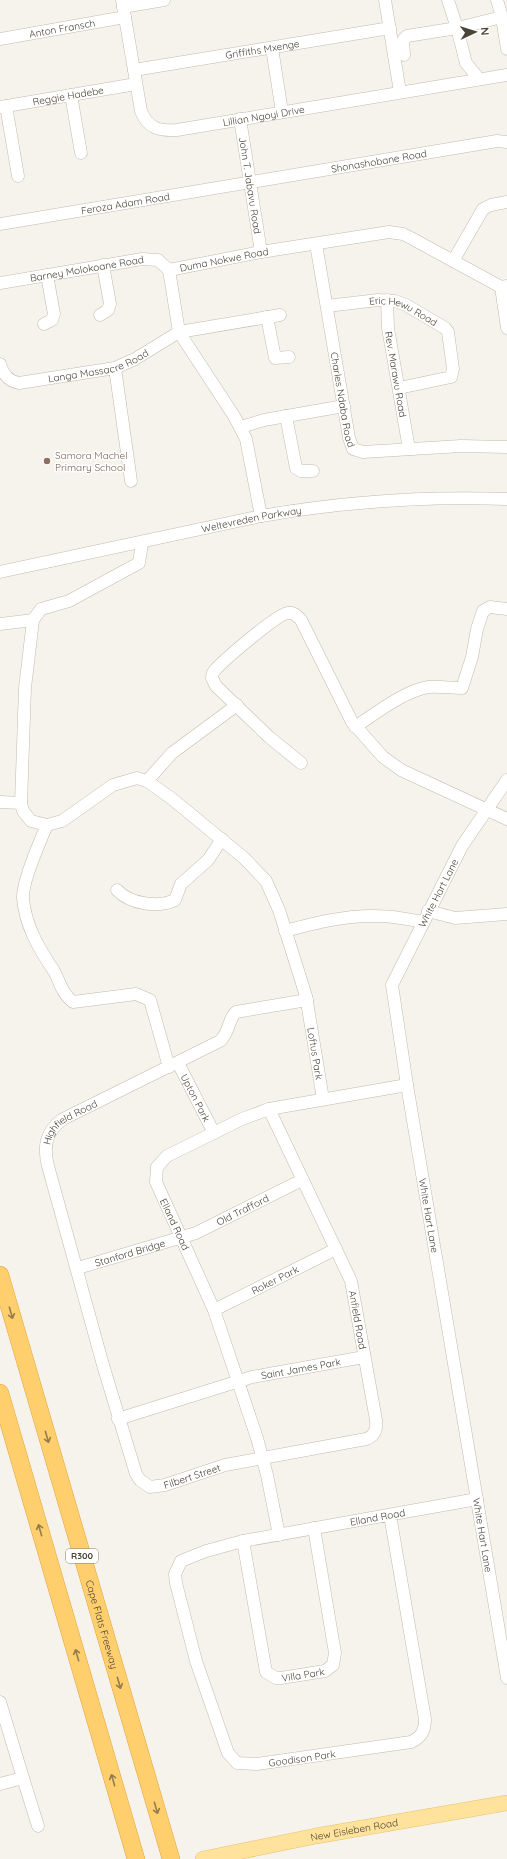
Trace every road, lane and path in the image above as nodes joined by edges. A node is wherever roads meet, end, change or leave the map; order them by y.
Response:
1 (164, 0) edge
2 (385, 0) edge
3 (448, 0) edge
4 (497, 0) edge
5 (123, 8) edge
6 (502, 17) junction
7 (390, 28) junction
8 (457, 28) junction
9 (0, 39) edge
10 (272, 48) junction
11 (507, 49) edge
12 (404, 55) dead end
13 (134, 70) junction
14 (507, 75) edge
15 (479, 79) junction
16 (136, 84) junction
17 (400, 92) junction
18 (70, 95) junction
19 (3, 106) edge
20 (282, 112) junction
21 (240, 119) junction
22 (507, 142) edge
23 (81, 153) dead end
24 (18, 176) dead end
25 (250, 182) junction
26 (507, 202) edge
27 (0, 224) edge
28 (316, 244) junction
29 (261, 252) junction
30 (453, 260) junction
31 (103, 265) junction
32 (169, 270) junction
33 (47, 274) junction
34 (0, 283) edge
35 (504, 287) edge
36 (386, 300) junction
37 (327, 306) junction
38 (100, 315) dead end
39 (280, 315) dead end
40 (267, 317) junction
41 (44, 324) dead end
42 (507, 328) edge
43 (179, 332) junction
44 (289, 357) dead end
45 (0, 364) edge
46 (115, 368) junction
47 (398, 388) junction
48 (344, 406) junction
49 (286, 416) junction
50 (241, 427) junction
51 (507, 447) edge
52 (409, 449) junction
53 (313, 471) dead end
54 (131, 481) dead end
55 (507, 499) edge
56 (261, 516) junction
57 (142, 542) junction
58 (0, 572) edge
59 (507, 608) edge
60 (32, 620) junction
61 (0, 624) edge
62 (237, 705) junction
63 (355, 727) junction
64 (301, 763) dead end
65 (507, 780) edge
66 (147, 781) junction
67 (0, 802) edge
68 (21, 803) junction
69 (487, 810) junction
70 (507, 819) edge
71 (47, 825) junction
72 (222, 839) junction
73 (117, 890) dead end
74 (507, 914) edge
75 (426, 916) junction
76 (285, 931) junction
77 (308, 1004) junction
78 (174, 1065) junction
79 (407, 1085) junction
80 (323, 1099) junction
81 (269, 1109) junction
82 (214, 1133) junction
83 (302, 1180) junction
84 (182, 1238) junction
85 (336, 1250) junction
86 (78, 1268) junction
87 (0, 1275) edge
88 (214, 1310) junction
89 (364, 1357) junction
90 (103, 1365) joint
91 (238, 1381) junction
92 (0, 1393) edge
93 (118, 1419) junction
94 (263, 1458) junction
95 (477, 1499) junction
96 (390, 1515) junction
97 (314, 1528) junction
98 (279, 1535) junction
99 (243, 1541) junction
100 (507, 1678) edge
101 (0, 1702) edge
102 (23, 1778) junction
103 (0, 1784) edge
104 (507, 1803) edge
105 (38, 1826) dead end
106 (134, 1852) edge
107 (171, 1859) edge
108 (202, 1859) edge

1 - 5 street, Anton Fransch
2 - 7 street
3 - 8 street
4 - 6 street
5 - 9 street, Anton Fransch
5 - 13 street, Lillian Ngoyi Drive
6 - 8 street
6 - 11 street
7 - 10 street, Griffiths Mxenge
7 - 17 street
8 - 12 street
8 - 15 street
10 - 13 street, Griffiths Mxenge
10 - 20 street
13 - 16 street, Lillian Ngoyi Drive
14 - 15 street, Lillian Ngoyi Drive
15 - 17 street, Lillian Ngoyi Drive
16 - 18 street, Reggie Hadebe
16 - 21 street, Lillian Ngoyi Drive
17 - 20 street, Lillian Ngoyi Drive
18 - 19 street, Reggie Hadebe
18 - 23 street
19 - 24 street
20 - 21 street, Lillian Ngoyi Drive
21 - 25 street, John T. Jabavu Road
22 - 25 street, Shonashobane Road
25 - 27 street, Feroza Adam Road
25 - 29 street, John T. Jabavu Road
26 - 30 street
28 - 29 street, Duma Nokwe Road
28 - 30 street, Duma Nokwe Road
28 - 37 street, Charles Ndaba Road
29 - 32 street, Duma Nokwe Road
30 - 35 street, Duma Nokwe Road
31 - 32 street, Barney Molokoane Road
31 - 33 street, Barney Molokoane Road
31 - 38 street
32 - 43 street, Duma Nokwe Road
33 - 34 street, Barney Molokoane Road
33 - 41 street
35 - 42 street
36 - 37 street, Eric Hewu Road
36 - 47 street, Rev. Marawu Road
36 - 47 street, Eric Hewu Road
37 - 48 street, Charles Ndaba Road
39 - 40 street
40 - 43 street
40 - 44 street
43 - 46 street, Langa Massacre Road
43 - 50 street, Duma Nokwe Road
45 - 46 street, Langa Massacre Road
46 - 54 street
47 - 52 street, Rev. Marawu Road
48 - 49 street
48 - 52 street, Charles Ndaba Road
49 - 50 street
49 - 53 street
50 - 56 street, Duma Nokwe Road
51 - 52 street, Charles Ndaba Road
55 - 56 street, Weltevreden Parkway
56 - 57 street, Weltevreden Parkway
57 - 58 street, Weltevreden Parkway
57 - 60 street
59 - 63 street
60 - 61 street
60 - 68 street
62 - 63 street
62 - 64 street
62 - 66 street
63 - 69 street
65 - 69 street, White Hart Lane
66 - 71 street
66 - 72 street, Loftus Park
67 - 68 street
68 - 71 street
69 - 70 street
69 - 75 street, White Hart Lane
71 - 78 street, Upton Park
72 - 73 street
72 - 76 street, Loftus Park
74 - 75 street
75 - 76 street
75 - 79 street, White Hart Lane
76 - 77 street, Loftus Park
77 - 78 street, Highfield Road
77 - 80 street, Loftus Park
78 - 82 street, Upton Park
78 - 86 street, Highfield Road
79 - 80 street, Elland Road
79 - 95 street, White Hart Lane
80 - 81 street, Elland Road
81 - 82 street, Elland Road
81 - 83 street, Anfield Road
82 - 84 street, Elland Road
83 - 84 street, Old Trafford
83 - 85 street, Anfield Road
84 - 86 street, Stanford Bridge
84 - 88 street, Elland Road
85 - 88 street, Roker Park
85 - 89 street, Anfield Road
86 - 90 street, Highfield Road
87 -> 107 highway, Cape Flats Freeway / R300
88 - 91 street, Elland Road
89 - 91 street, Saint James Park
89 - 94 street, Anfield Road
90 - 93 street, Filbert Street
91 - 93 street
91 - 94 street, Elland Road
106 -> 92 highway
93 - 94 street, Filbert Street
94 - 98 street, Elland Road
95 - 96 street, Elland Road
95 - 100 street, White Hart Lane
96 - 97 street, Elland Road
96 - 99 street, Goodison Park
97 - 98 street, Elland Road
97 - 99 street, Villa Park
98 - 99 street, Elland Road
101 - 102 street
102 - 103 street
102 - 105 street
104 - 108 main road, New Eisleben Road

